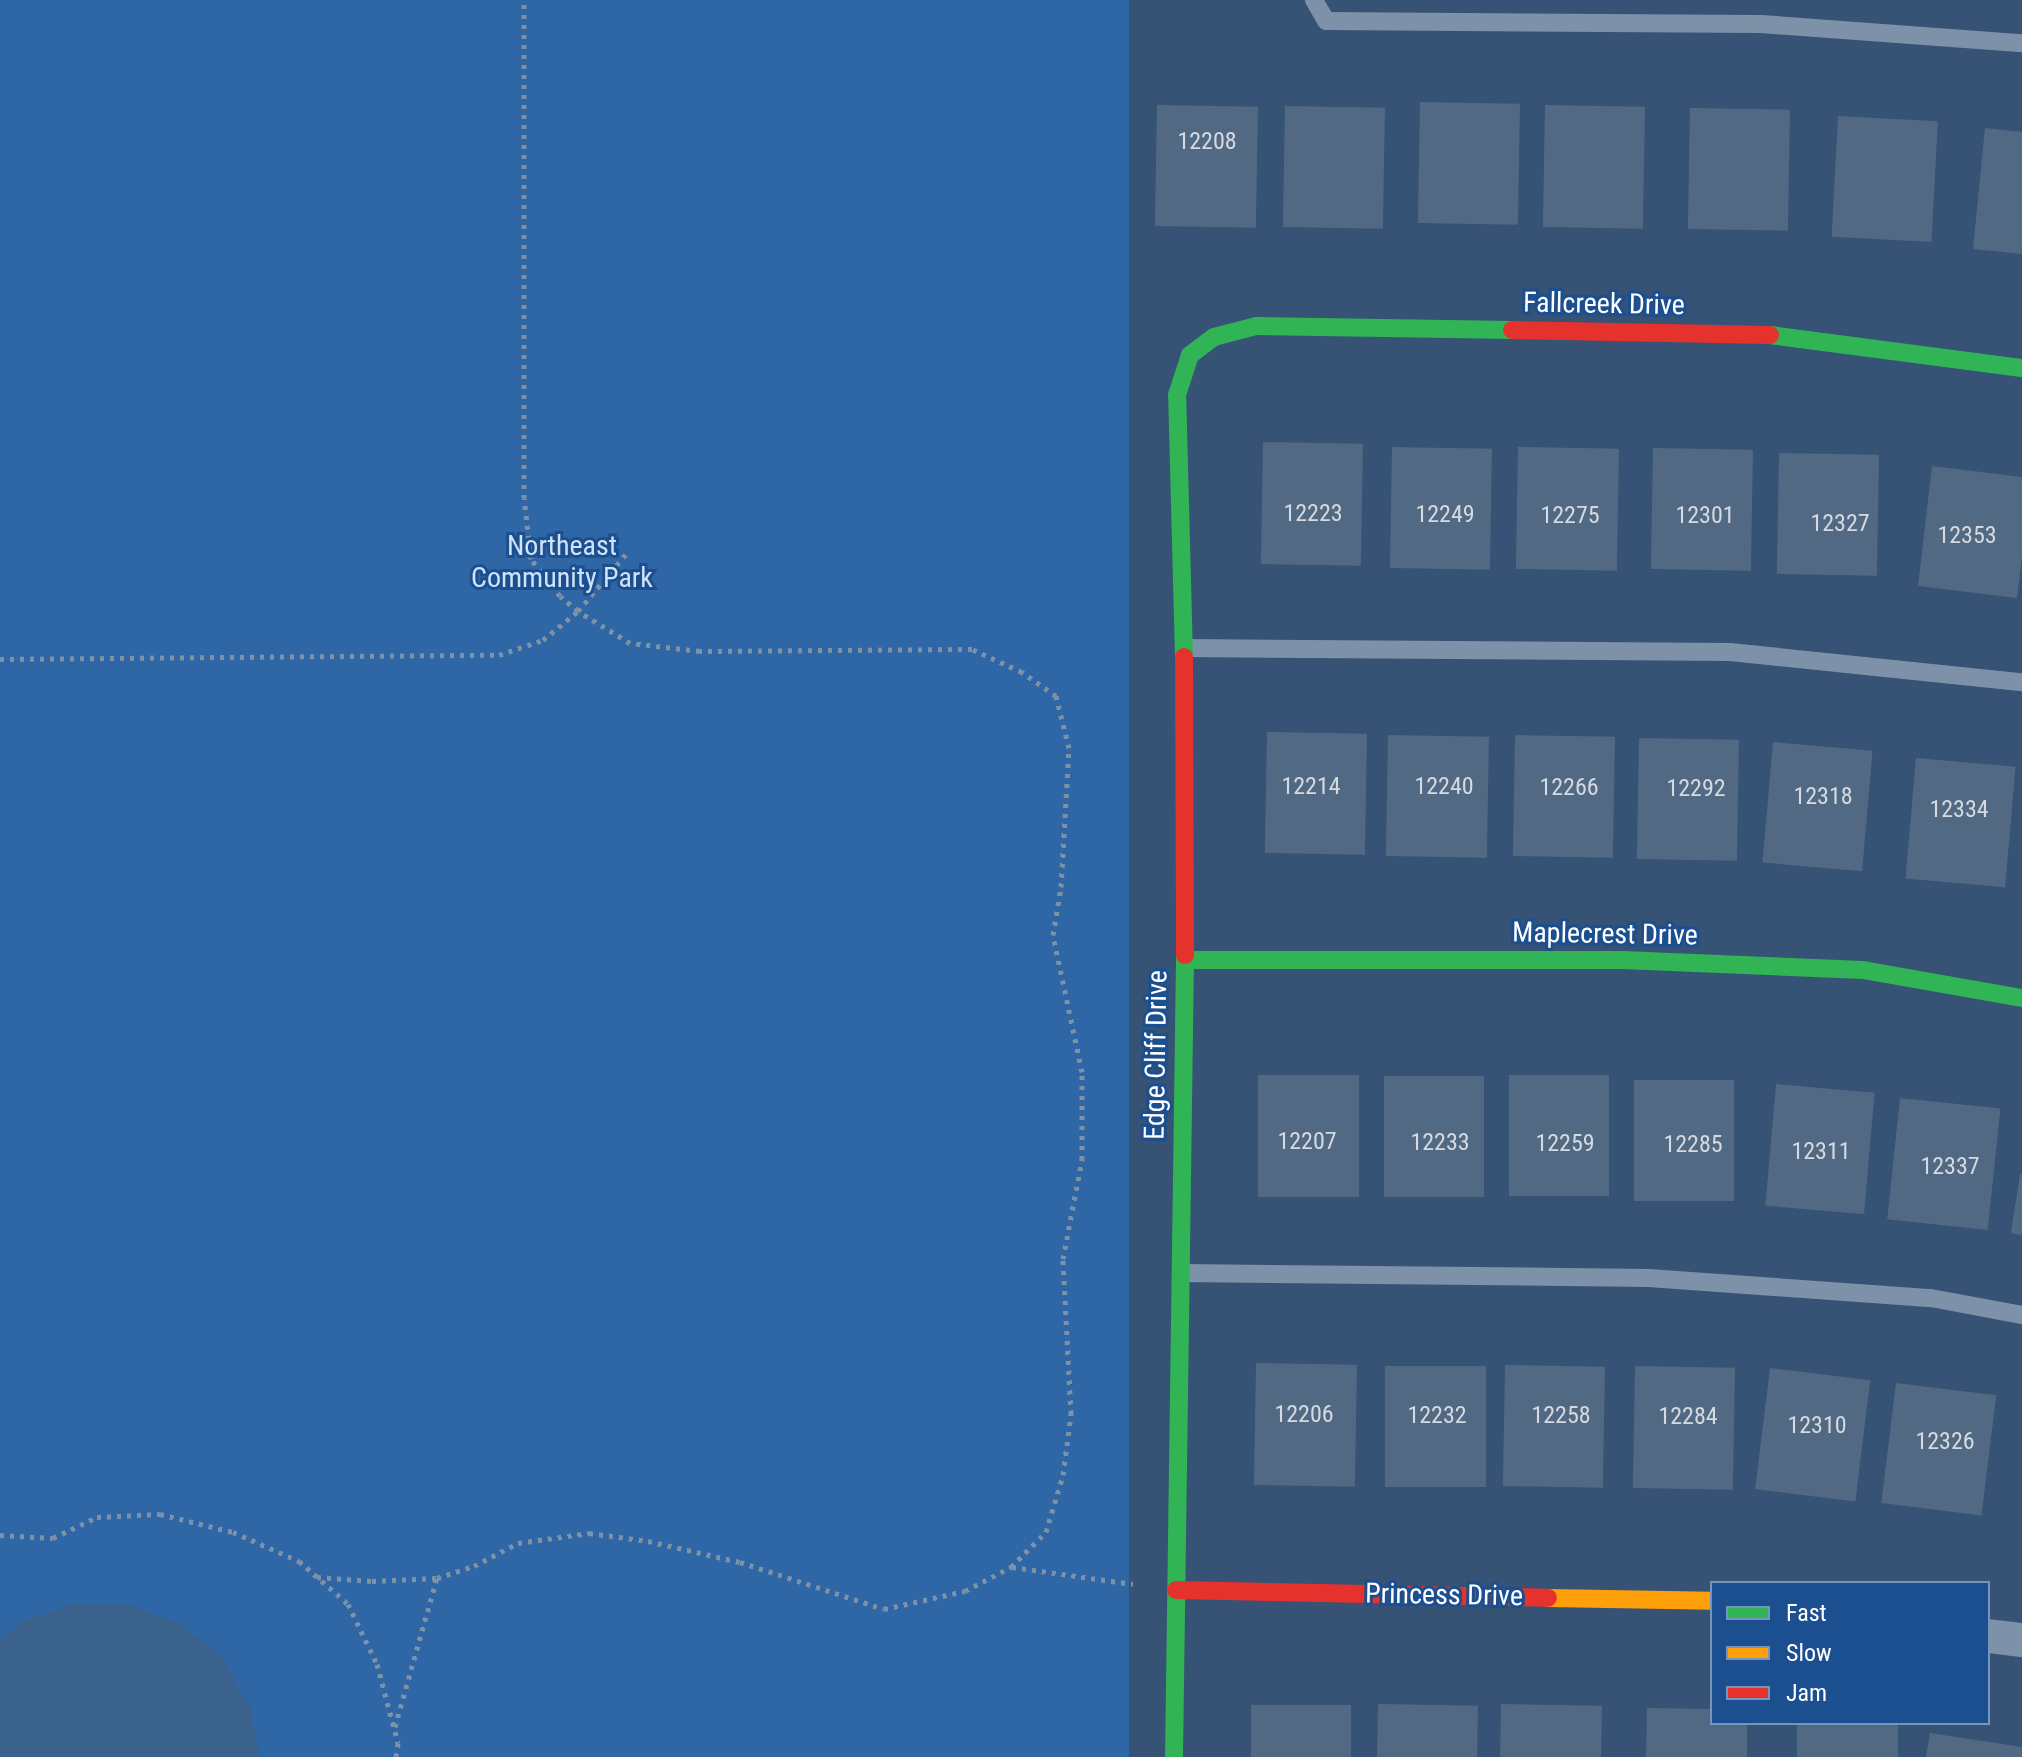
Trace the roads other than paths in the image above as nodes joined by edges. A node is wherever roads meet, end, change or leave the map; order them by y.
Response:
1 (1314, 0) edge
2 (2022, 43) edge
3 (1190, 355) joint
4 (2022, 368) edge
5 (1184, 648) junction
6 (2022, 682) edge
7 (1185, 960) junction
8 (2022, 998) edge
9 (1181, 1273) junction
10 (2022, 1315) edge
11 (1176, 1590) junction
12 (1710, 1601) edge
13 (1990, 1636) edge
14 (2022, 1640) edge
15 (1174, 1757) edge

1 - 2 lane
3 - 4 street, Fallcreek Drive
3 - 5 street, Edge Cliff Drive
5 - 6 lane
5 - 7 street, Edge Cliff Drive
7 - 8 street, Maplecrest Drive
7 - 9 street, Edge Cliff Drive
9 - 10 lane
9 - 11 street, Edge Cliff Drive
11 - 12 street, Princess Drive
11 - 15 street, Edge Cliff Drive
13 - 14 street

